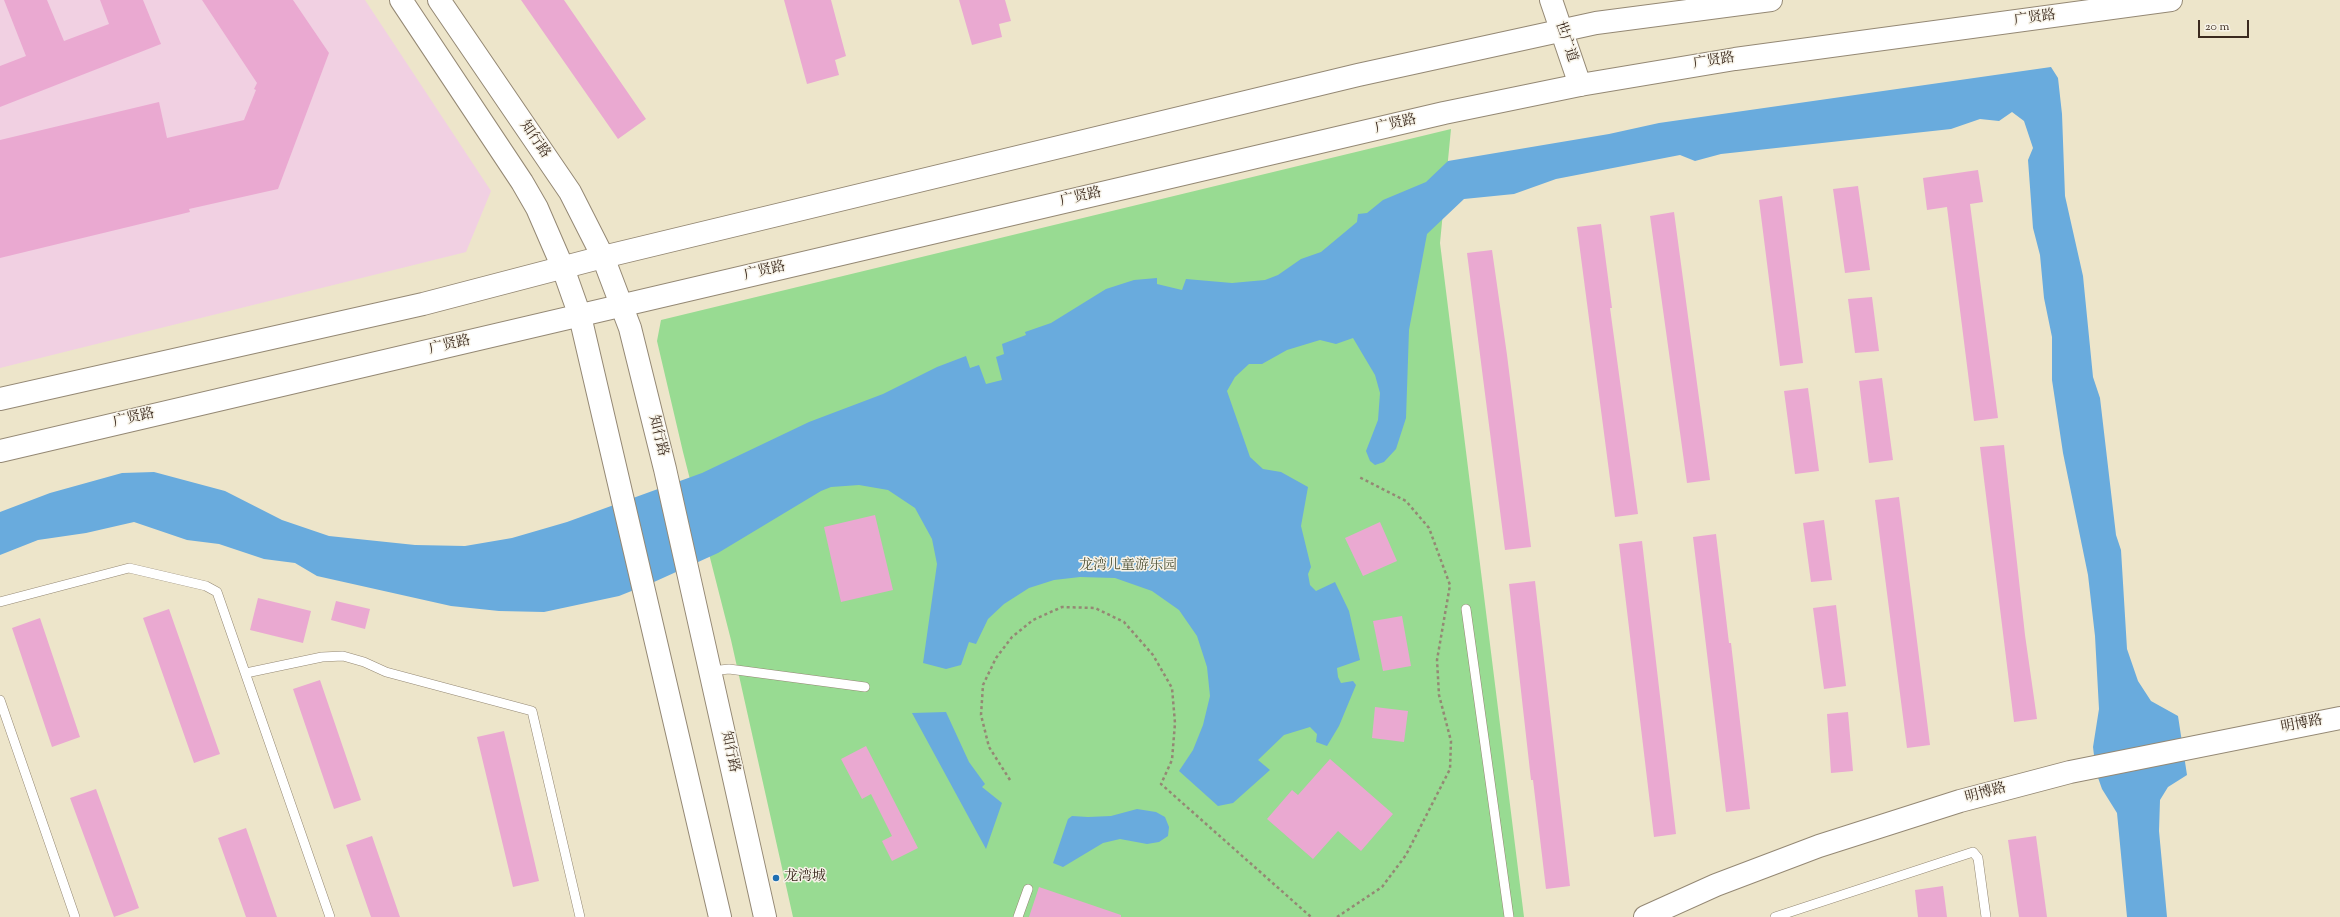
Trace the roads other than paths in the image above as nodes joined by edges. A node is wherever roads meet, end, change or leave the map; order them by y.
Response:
1 (401, 0) edge
2 (439, 0) edge
3 (1551, 0) edge
4 (1771, 0) edge
5 (2171, 0) edge
6 (1561, 31) junction
7 (1580, 85) junction
8 (603, 257) junction
9 (563, 268) junction
10 (621, 306) junction
11 (580, 316) junction
12 (0, 399) edge
13 (0, 451) edge
14 (0, 602) edge
15 (1466, 610) dead end
16 (711, 671) junction
17 (246, 673) junction
18 (865, 687) dead end
19 (0, 700) edge
20 (2340, 718) edge
21 (1028, 889) dead end
22 (768, 916) edge
23 (75, 917) edge
24 (330, 917) edge
25 (580, 917) edge
26 (720, 917) edge
27 (1018, 917) edge
28 (1509, 917) edge
29 (1645, 917) edge
30 (1775, 917) edge
31 (1986, 917) edge

1 - 9 main road
2 - 8 main road, 知行路
3 - 6 main road, 世广道
4 - 6 main road
5 - 7 main road, 广贤路
6 - 7 main road, 世广道
6 - 8 main road
7 - 10 main road, 广贤路
8 - 9 main road
8 - 10 main road, 知行路
9 - 11 main road
9 - 12 main road
10 - 11 main road, 广贤路
10 - 16 main road, 知行路
11 - 13 main road, 广贤路
11 - 26 main road
14 - 17 lane
15 - 28 lane
16 - 18 lane
16 - 22 main road, 知行路
17 - 24 lane
17 - 25 lane
19 - 23 lane
20 - 29 main road, 明博路
21 - 27 lane
30 - 31 lane

